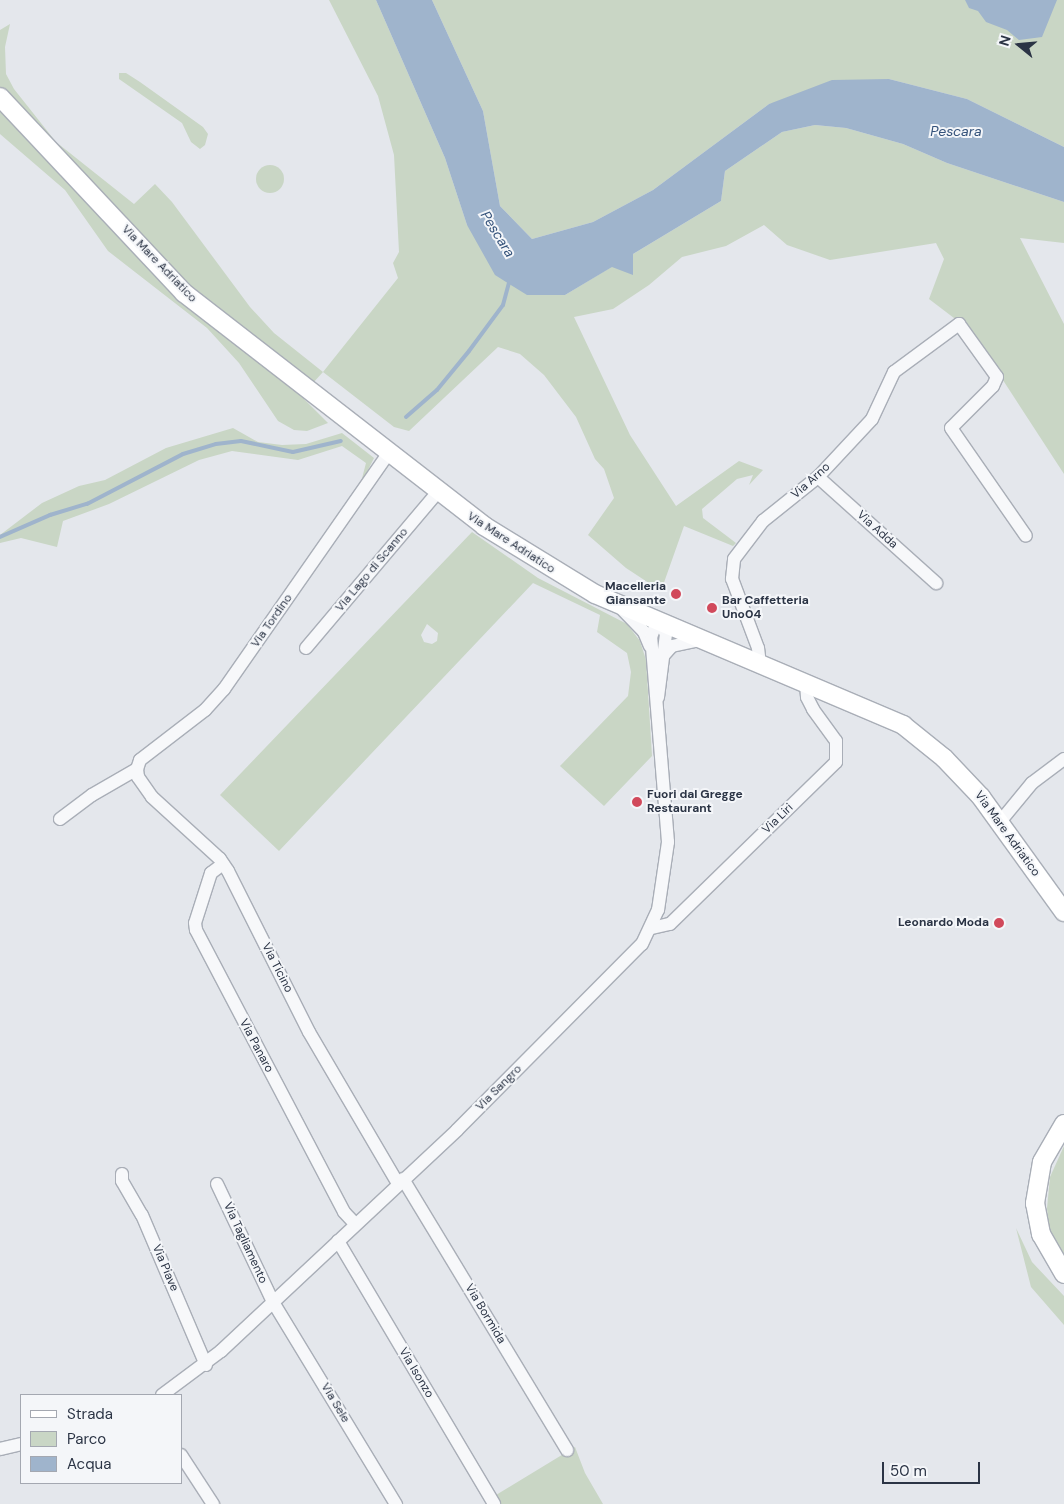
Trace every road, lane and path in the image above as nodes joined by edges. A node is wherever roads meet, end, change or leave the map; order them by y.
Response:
1 (0, 97) edge
2 (388, 454) junction
3 (818, 477) junction
4 (437, 493) junction
5 (1026, 536) dead end
6 (936, 583) dead end
7 (614, 602) junction
8 (658, 620) junction
9 (703, 640) junction
10 (306, 648) dead end
11 (658, 655) junction
12 (760, 664) junction
13 (806, 684) junction
14 (1064, 759) edge
15 (137, 769) junction
16 (60, 819) dead end
17 (999, 823) junction
18 (223, 864) junction
19 (1064, 912) edge
20 (652, 928) junction
21 (1064, 1124) edge
22 (122, 1174) dead end
23 (400, 1181) junction
24 (217, 1184) dead end
25 (355, 1224) junction
26 (338, 1241) junction
27 (1064, 1274) edge
28 (273, 1302) junction
29 (206, 1365) junction
30 (163, 1394) edge
31 (20, 1444) edge
32 (0, 1449) edge
33 (567, 1450) dead end
34 (182, 1457) edge
35 (213, 1504) edge
36 (396, 1504) edge
37 (494, 1504) edge

1 - 2 main road, Via Mare Adriatico
2 - 4 main road, Via Mare Adriatico
2 - 15 street, Via Tordino
3 - 5 street, Via Arno
3 - 6 street, Via Adda
3 - 12 street, Via Arno
4 - 7 main road, Via Mare Adriatico
4 - 10 street, Via Lago di Scanno
7 - 8 main road, Via Mare Adriatico
7 - 11 street, Via Sangro
8 - 9 main road, Via Mare Adriatico
8 - 11 street, Via Sangro
9 - 11 street
9 - 12 main road, Via Mare Adriatico
11 - 20 street, Via Sangro
12 - 13 main road, Via Mare Adriatico
13 - 17 main road, Via Mare Adriatico
13 - 20 street, Via Liri
14 - 17 street
15 - 16 street
15 - 18 street, Via Ticino
17 - 19 main road, Via Mare Adriatico
18 - 23 street, Via Ticino
18 - 25 street, Via Panaro
20 - 23 street, Via Sangro
21 - 27 main road
22 - 29 street, Via Piave
23 - 25 street, Via Sangro
23 - 33 street, Via Bormida
24 - 28 street, Via Tagliamento
25 - 26 street, Via Sangro
26 - 28 street, Via Sangro
26 - 37 street, Via Isonzo
28 - 29 street, Via Sangro
28 - 36 street, Via Sele
29 - 30 street, Via Sangro
31 - 32 street
34 - 35 street

